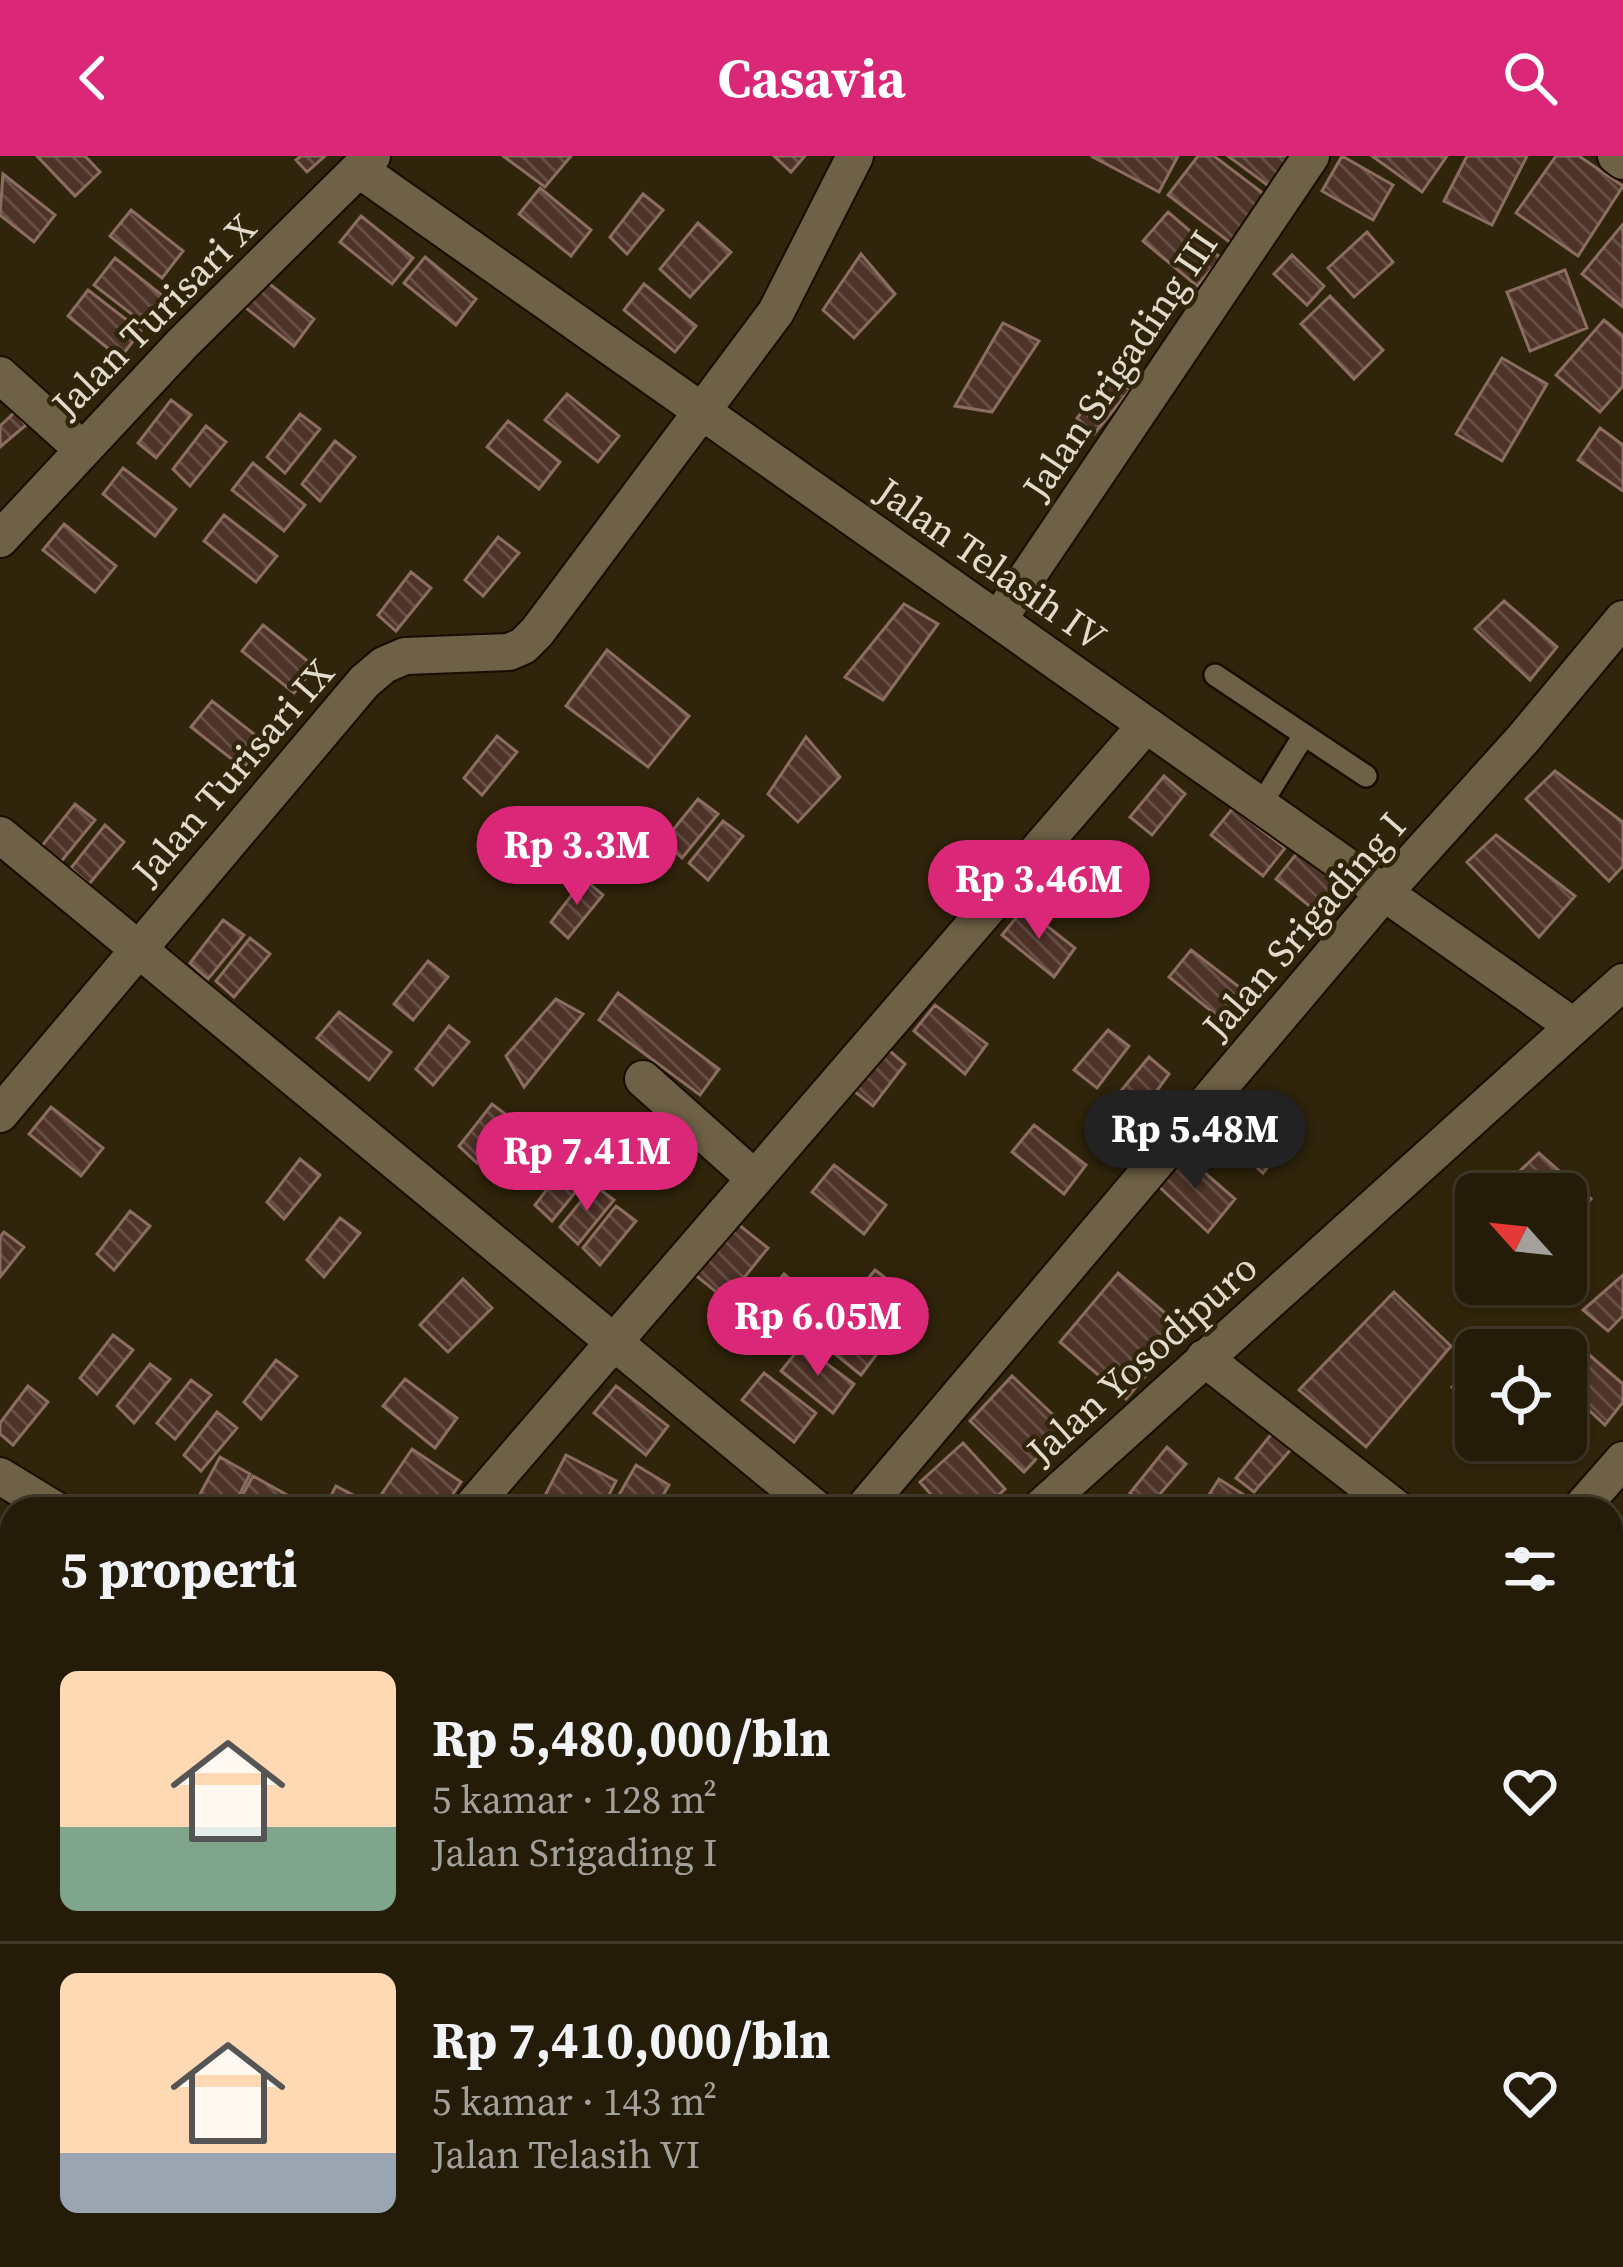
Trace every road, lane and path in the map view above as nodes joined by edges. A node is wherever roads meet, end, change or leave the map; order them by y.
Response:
1 (855, 156) edge
2 (1312, 156) edge
3 (366, 163) edge
4 (0, 375) edge
5 (703, 412) junction
6 (82, 449) junction
7 (0, 538) edge
8 (1623, 619) edge
9 (998, 620) junction
10 (1215, 675) dead end
11 (1146, 724) junction
12 (1304, 735) junction
13 (1366, 776) dead end
14 (1260, 806) junction
15 (0, 835) edge
16 (1384, 893) junction
17 (136, 949) junction
18 (1623, 982) edge
19 (1573, 1026) junction
20 (643, 1078) dead end
21 (0, 1114) edge
22 (753, 1178) junction
23 (612, 1341) junction
24 (1204, 1358) junction
25 (1623, 1460) edge
26 (0, 1476) edge
27 (34, 1497) edge
28 (480, 1497) edge
29 (801, 1497) edge
30 (873, 1497) edge
31 (1053, 1497) edge
32 (1382, 1497) edge
33 (1591, 1497) edge

1 - 5 street, Jalan Turisari IX
2 - 9 street, Jalan Srigading III
3 - 5 street, Jalan Telasih IV
3 - 6 street, Jalan Turisari X
4 - 6 street
5 - 9 street, Jalan Telasih IV
5 - 17 street, Jalan Turisari IX
6 - 7 street, Jalan Turisari X
8 - 16 street, Jalan Srigading I
9 - 11 street, Jalan Telasih IV
10 - 12 lane
11 - 14 street, Jalan Telasih IV
11 - 22 street
12 - 13 lane
12 - 14 lane
14 - 16 street, Jalan Telasih IV
15 - 17 street
16 - 19 street, Jalan Telasih IV
16 - 30 street, Jalan Srigading I
17 - 21 street, Jalan Turisari IX
17 - 23 street
18 - 19 street, Jalan Yosodipuro
19 - 24 street, Jalan Yosodipuro
20 - 22 street
22 - 23 street
23 - 28 street
23 - 29 street
24 - 31 street, Jalan Yosodipuro
24 - 32 street
25 - 33 street
26 - 27 street

